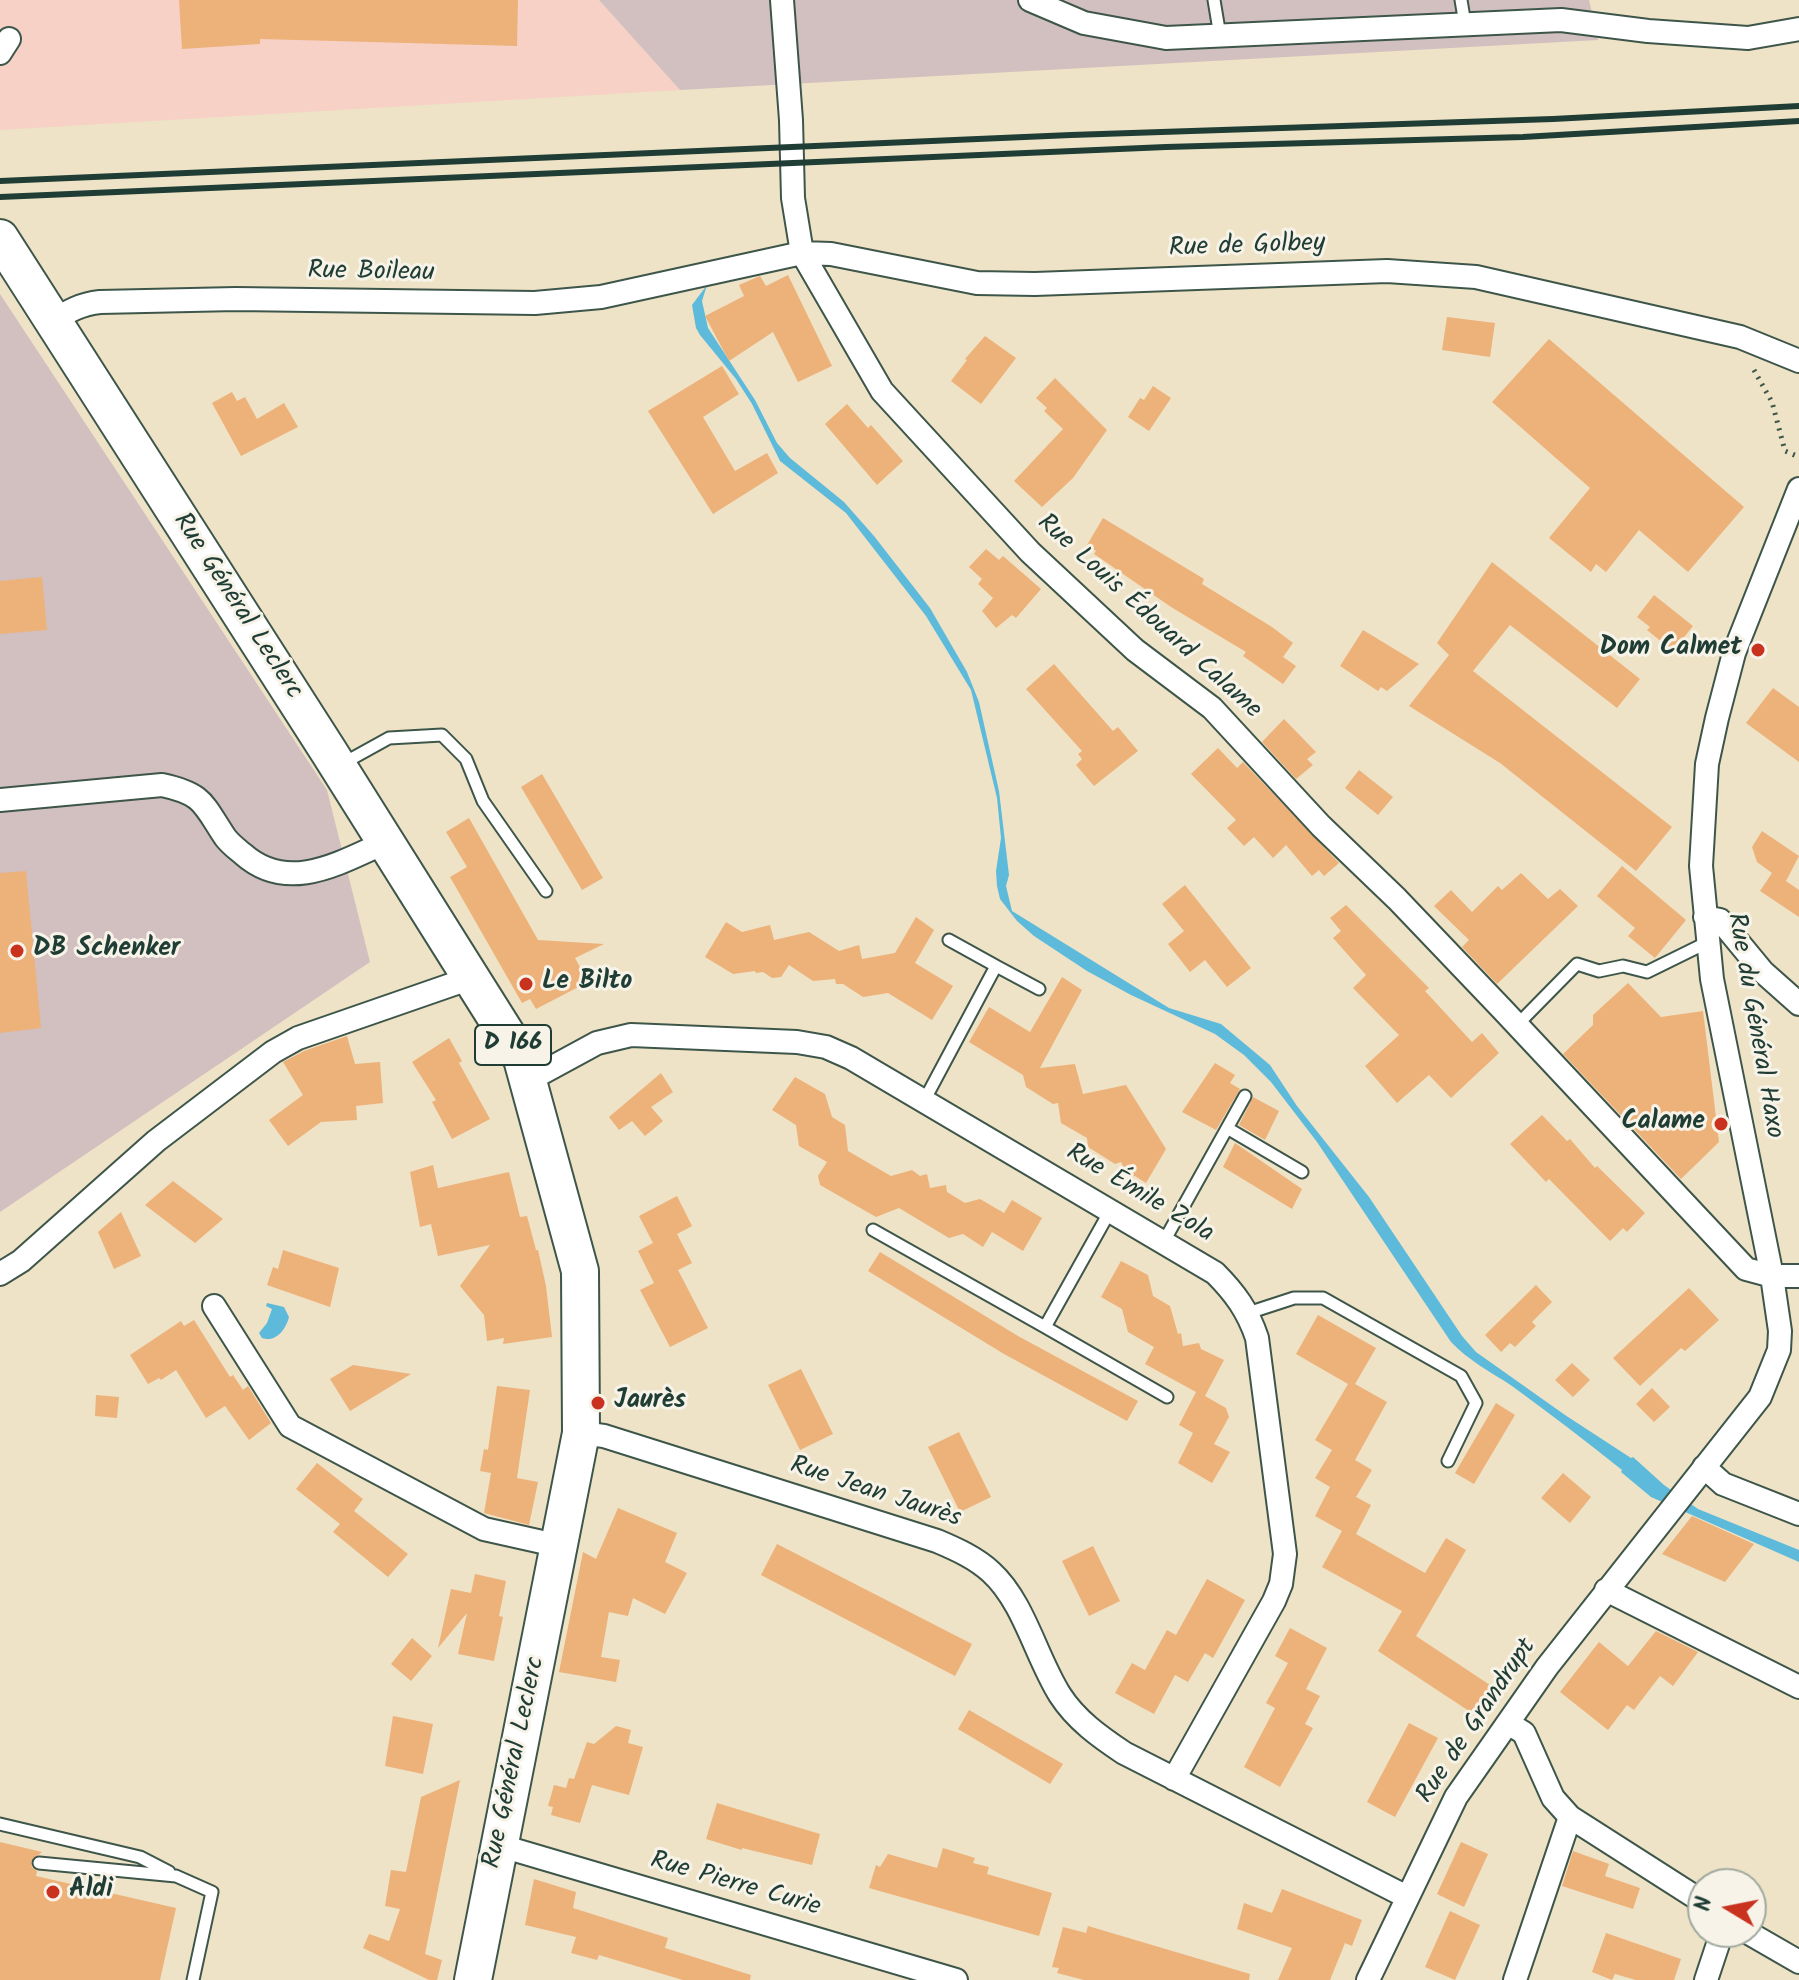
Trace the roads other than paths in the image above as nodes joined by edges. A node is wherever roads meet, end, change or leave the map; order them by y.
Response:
1 (782, 0) edge
2 (1030, 0) edge
3 (1214, 0) edge
4 (1461, 0) edge
5 (1465, 24) junction
6 (1799, 29) edge
7 (1220, 36) junction
8 (0, 238) edge
9 (802, 253) junction
10 (692, 276) joint
11 (52, 322) junction
12 (1799, 361) edge
13 (1797, 500) edge
14 (338, 766) junction
15 (0, 800) edge
16 (386, 842) junction
17 (546, 891) dead end
18 (1705, 917) junction
19 (949, 940) dead end
20 (1708, 942) junction
21 (996, 966) junction
22 (471, 978) junction
23 (1039, 989) dead end
24 (1799, 1004) edge
25 (1517, 1025) junction
26 (527, 1081) junction
27 (1245, 1096) dead end
28 (924, 1101) junction
29 (1227, 1128) junction
30 (1302, 1172) dead end
31 (1110, 1211) junction
32 (873, 1230) dead end
33 (1163, 1243) junction
34 (0, 1274) edge
35 (1772, 1276) junction
36 (1799, 1276) edge
37 (214, 1306) dead end
38 (1248, 1313) junction
39 (1045, 1327) junction
40 (1167, 1397) dead end
41 (581, 1433) junction
42 (1448, 1461) dead end
43 (1704, 1467) junction
44 (1675, 1503) joint
45 (1799, 1514) edge
46 (560, 1546) junction
47 (1606, 1590) junction
48 (1799, 1687) edge
49 (1508, 1723) junction
50 (1174, 1779) junction
51 (1570, 1817) junction
52 (0, 1824) edge
53 (498, 1845) junction
54 (39, 1863) dead end
55 (176, 1876) junction
56 (1687, 1892) edge
57 (1407, 1897) junction
58 (1767, 1944) edge
59 (1717, 1948) edge
60 (1799, 1962) edge
61 (193, 1980) edge
62 (473, 1980) edge
63 (956, 1980) edge
64 (1368, 1980) edge
65 (1515, 1980) edge
66 (1706, 1980) edge

1 - 9 street, Rue Louis Édouard Calame
2 - 7 street
3 - 7 lane
4 - 5 lane
5 - 6 street
5 - 7 street
8 - 11 main road, Rue Général Leclerc / D 166
9 - 10 street, Rue de Golbey
9 - 12 street, Rue de Golbey
9 - 25 street, Rue Louis Édouard Calame
10 - 11 street, Rue Boileau
11 - 14 main road, Rue Général Leclerc / D 166
13 - 18 street, Rue du Général Haxo
14 - 16 main road, Rue Général Leclerc / D 166
14 - 17 lane
15 - 16 street
16 - 22 main road, Rue Général Leclerc / D 166
18 - 20 street, Rue du Général Haxo
18 - 24 street
19 - 21 lane
20 - 25 lane
20 - 35 street, Rue du Général Haxo
21 - 23 lane
21 - 28 lane
22 - 26 main road, Rue Général Leclerc / D 166
22 - 34 street
25 - 35 street, Rue Louis Édouard Calame
26 - 28 street, Rue Émile Zola
26 - 41 main road, Rue Général Leclerc / D 166
27 - 29 lane
28 - 31 street, Rue Émile Zola
29 - 30 lane
29 - 33 lane
31 - 33 street, Rue Émile Zola
31 - 39 lane
32 - 39 lane
33 - 38 street, Rue Émile Zola
35 - 36 street
35 - 43 street, Rue du Général Haxo
37 - 46 street
38 - 42 lane
38 - 50 street, Rue Émile Zola
39 - 40 lane
41 - 46 main road, Rue Général Leclerc / D 166
41 - 50 street, Rue Jean Jaurès
43 - 44 street, Rue du Général Haxo
43 - 45 street
44 - 47 street, Rue de Grandrupt
46 - 53 main road, Rue Général Leclerc / D 166
47 - 48 street
47 - 49 street, Rue de Grandrupt
49 - 51 street
49 - 57 street, Rue de Grandrupt
50 - 57 street, Rue Jean Jaurès
51 - 56 street
51 - 65 street
52 - 55 lane
53 - 62 main road, Rue Général Leclerc / D 166
53 - 63 street, Rue Pierre Curie
54 - 55 lane
55 - 61 lane
57 - 64 street, Rue de Grandrupt
58 - 60 street
59 - 66 street

